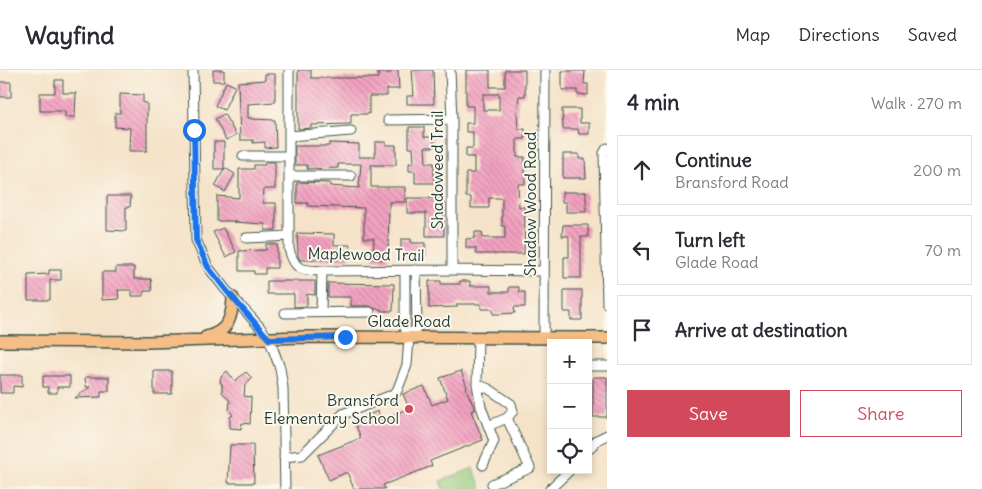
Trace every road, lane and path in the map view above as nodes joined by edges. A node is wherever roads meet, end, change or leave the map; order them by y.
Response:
1 (194, 70) edge
2 (289, 70) edge
3 (450, 70) edge
4 (545, 70) edge
5 (452, 119) junction
6 (388, 120) dead end
7 (351, 131) dead end
8 (289, 136) junction
9 (607, 148) edge
10 (243, 156) dead end
11 (289, 156) junction
12 (289, 176) junction
13 (351, 176) dead end
14 (288, 236) junction
15 (246, 238) dead end
16 (405, 270) junction
17 (416, 270) junction
18 (452, 270) junction
19 (322, 271) junction
20 (544, 271) junction
21 (607, 278) edge
22 (233, 298) junction
23 (607, 303) edge
24 (321, 312) junction
25 (370, 312) dead end
26 (285, 313) dead end
27 (478, 337) junction
28 (409, 338) junction
29 (544, 338) junction
30 (607, 338) edge
31 (269, 339) junction
32 (556, 339) edge
33 (588, 339) edge
34 (197, 340) junction
35 (0, 341) edge
36 (592, 366) edge
37 (607, 366) edge
38 (477, 384) junction
39 (508, 418) junction
40 (488, 426) junction
41 (607, 435) edge
42 (592, 446) edge
43 (284, 457) junction
44 (482, 465) dead end
45 (566, 474) edge
46 (492, 484) dead end
47 (285, 489) edge
48 (550, 489) edge

1 - 22 street
2 - 8 street, Maplewood Trail
3 - 5 street, Shadoweed Trail
4 - 20 street, Shadow Wood Road
5 - 6 street
5 - 18 street, Shadoweed Trail
7 - 8 street
8 - 11 street, Maplewood Trail
9 - 21 street
10 - 11 street
11 - 12 street, Maplewood Trail
12 - 13 street
12 - 14 street, Maplewood Trail
14 - 15 street
14 - 19 street, Maplewood Trail
16 - 17 street, Maplewood Trail
16 - 19 street, Maplewood Trail
16 - 28 street
17 - 18 street, Maplewood Trail
17 - 28 street
18 - 20 street, Maplewood Trail
19 - 24 street
20 - 29 street, Shadow Wood Road
21 - 23 street
22 - 31 street
22 - 34 main road
24 - 25 street
24 - 26 street
27 - 28 main road, Glade Road
27 - 29 main road, Glade Road
27 - 38 street
28 - 31 main road, Glade Road
28 - 43 street
29 - 32 main road, Glade Road
30 - 33 main road, Glade Road
31 - 34 main road, Glade Road
31 - 43 street
34 - 35 main road, Glade Road
36 - 37 street
38 - 39 street
38 - 40 street
39 - 40 street
39 - 46 street
40 - 44 street
41 - 42 street
43 - 47 street
45 - 48 street

